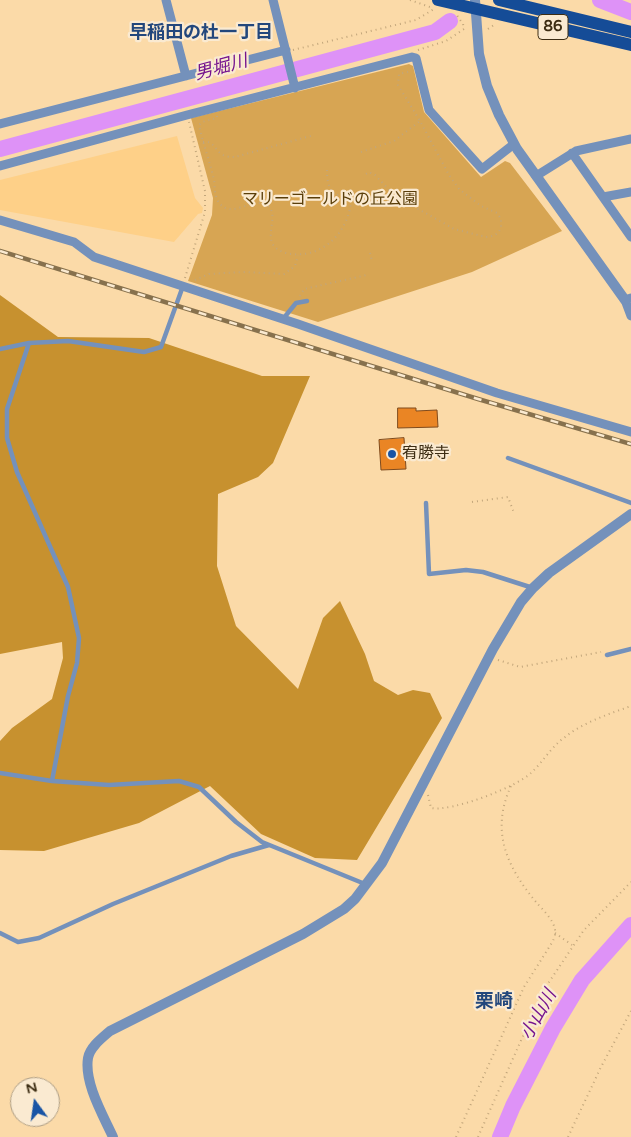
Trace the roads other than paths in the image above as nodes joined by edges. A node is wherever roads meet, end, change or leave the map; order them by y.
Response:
1 (166, 0) edge
2 (273, 0) edge
3 (499, 0) edge
4 (436, 4) edge
5 (475, 4) edge
6 (631, 32) edge
7 (631, 45) edge
8 (286, 54) junction
9 (186, 76) junction
10 (295, 84) junction
11 (0, 124) edge
12 (631, 139) edge
13 (514, 144) junction
14 (572, 153) junction
15 (0, 166) edge
16 (536, 176) junction
17 (631, 192) edge
18 (603, 197) junction
19 (0, 220) edge
20 (631, 237) edge
21 (184, 288) junction
22 (628, 299) edge
23 (307, 301) dead end
24 (631, 316) edge
25 (283, 319) junction
26 (29, 343) junction
27 (0, 349) edge
28 (631, 432) edge
29 (508, 458) dead end
30 (426, 503) dead end
31 (631, 503) edge
32 (631, 514) edge
33 (533, 588) junction
34 (631, 649) edge
35 (607, 655) road end
36 (0, 773) edge
37 (52, 781) junction
38 (269, 845) junction
39 (366, 884) junction
40 (0, 933) edge
41 (113, 1137) edge

1 - 9 street
2 - 8 street
3 - 6 main road, 86
4 - 5 main road, 86
5 - 7 main road, 86
5 - 13 street
8 - 9 street
8 - 10 street
9 - 11 street
10 - 13 street
10 - 15 street
12 - 14 street
13 - 16 street
14 - 16 street
14 - 18 street
16 - 22 street
17 - 18 street
18 - 20 street
19 - 21 street
21 - 25 street
21 - 26 lane
22 - 24 street
23 - 25 lane
25 - 28 street
26 - 27 lane
26 - 37 lane
29 - 31 lane
30 - 33 lane
32 - 33 street
33 - 39 street
34 - 35 lane
36 - 37 lane
37 - 38 lane
38 - 39 lane
38 - 40 lane
39 - 41 street

